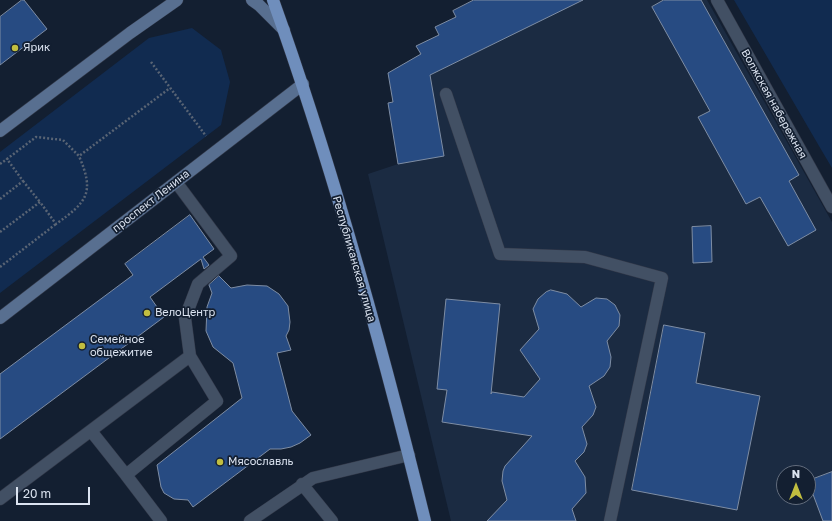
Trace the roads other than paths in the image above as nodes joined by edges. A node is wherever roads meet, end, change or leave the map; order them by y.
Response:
1 (177, 0) edge
2 (252, 0) edge
3 (273, 0) edge
4 (717, 0) edge
5 (284, 30) junction
6 (303, 84) junction
7 (446, 94) dead end
8 (0, 131) edge
9 (176, 182) junction
10 (832, 208) edge
11 (0, 318) edge
12 (190, 356) junction
13 (91, 431) junction
14 (409, 455) junction
15 (126, 475) junction
16 (302, 484) junction
17 (0, 499) edge
18 (161, 521) edge
19 (250, 521) edge
20 (332, 521) edge
21 (425, 521) edge
22 (610, 521) edge

1 - 8 main road
2 - 5 main road
3 - 5 main road, Республиканская улица
4 - 10 street, Волжская набережная
5 - 6 main road, Республиканская улица
6 - 9 main road, проспект Ленина
6 - 14 main road, Республиканская улица
7 - 22 street
9 - 11 main road, проспект Ленина
9 - 12 street
12 - 13 street
12 - 15 street
13 - 15 street
13 - 17 street
14 - 16 street
14 - 21 main road, Республиканская улица
15 - 18 street
16 - 19 street
16 - 20 street

